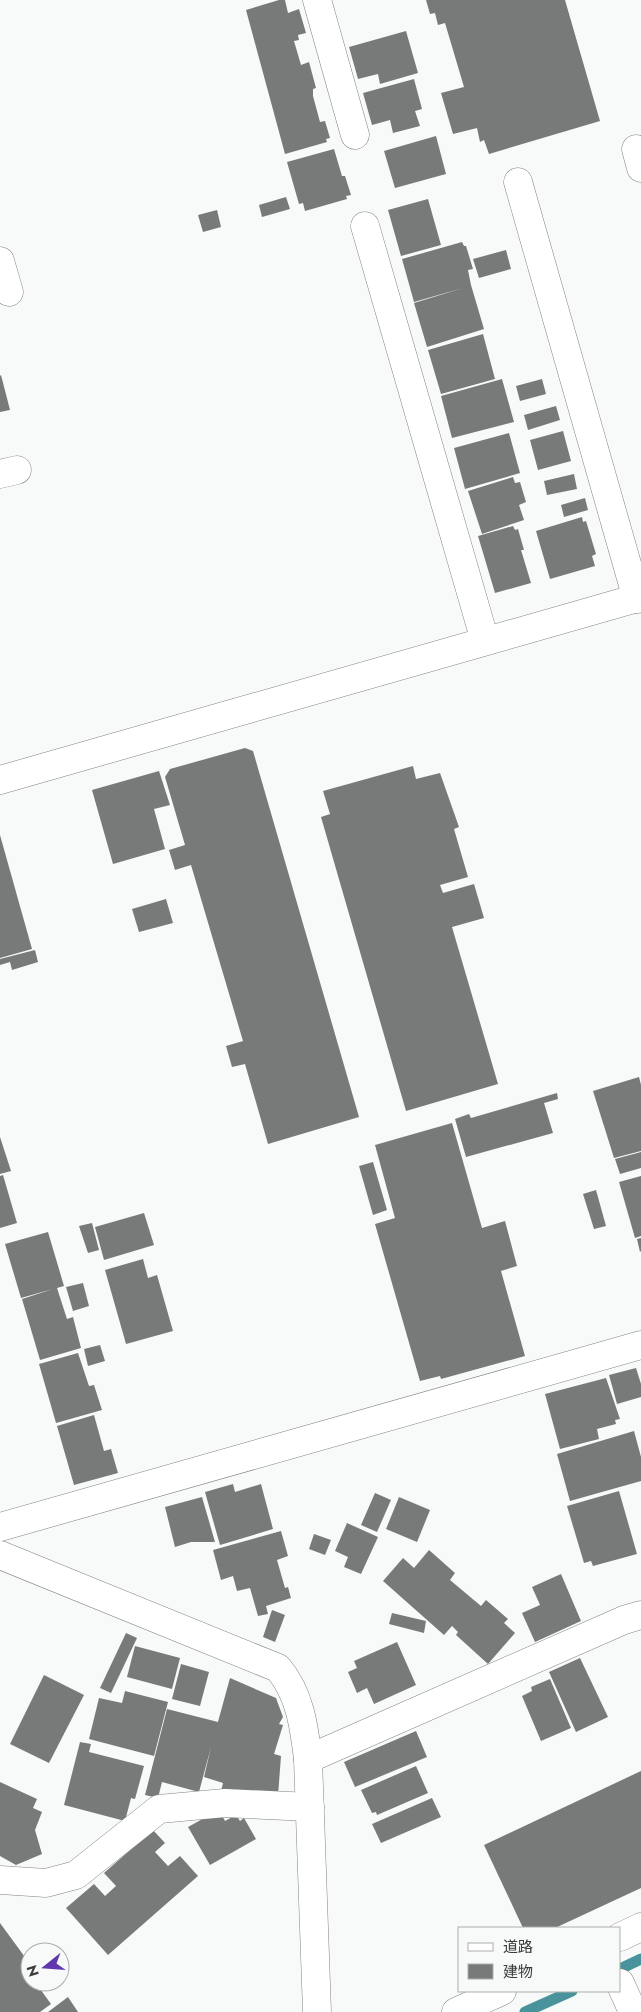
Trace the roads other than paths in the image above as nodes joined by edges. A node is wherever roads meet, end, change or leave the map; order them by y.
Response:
1 (317, 0) edge
2 (355, 136) dead end
3 (518, 182) dead end
4 (365, 226) dead end
5 (0, 260) edge
6 (9, 292) dead end
7 (639, 598) edge
8 (485, 641) junction
9 (0, 780) edge
10 (641, 1346) edge
11 (0, 1527) edge
12 (0, 1555) edge
13 (641, 1615) edge
14 (308, 1759) junction
15 (310, 1807) junction
16 (0, 1880) edge
17 (641, 1927) edge
18 (621, 1937) edge
19 (621, 1985) edge
20 (500, 1992) edge
21 (317, 2012) edge
22 (456, 2012) edge
23 (633, 2012) edge

1 - 2 street
3 - 7 street
4 - 8 street
5 - 6 street
7 - 8 street
8 - 9 street
10 - 11 street
12 - 14 street
13 - 14 street
14 - 15 street
15 - 16 street
15 - 21 street
17 - 18 street
19 - 23 street
20 - 22 street

